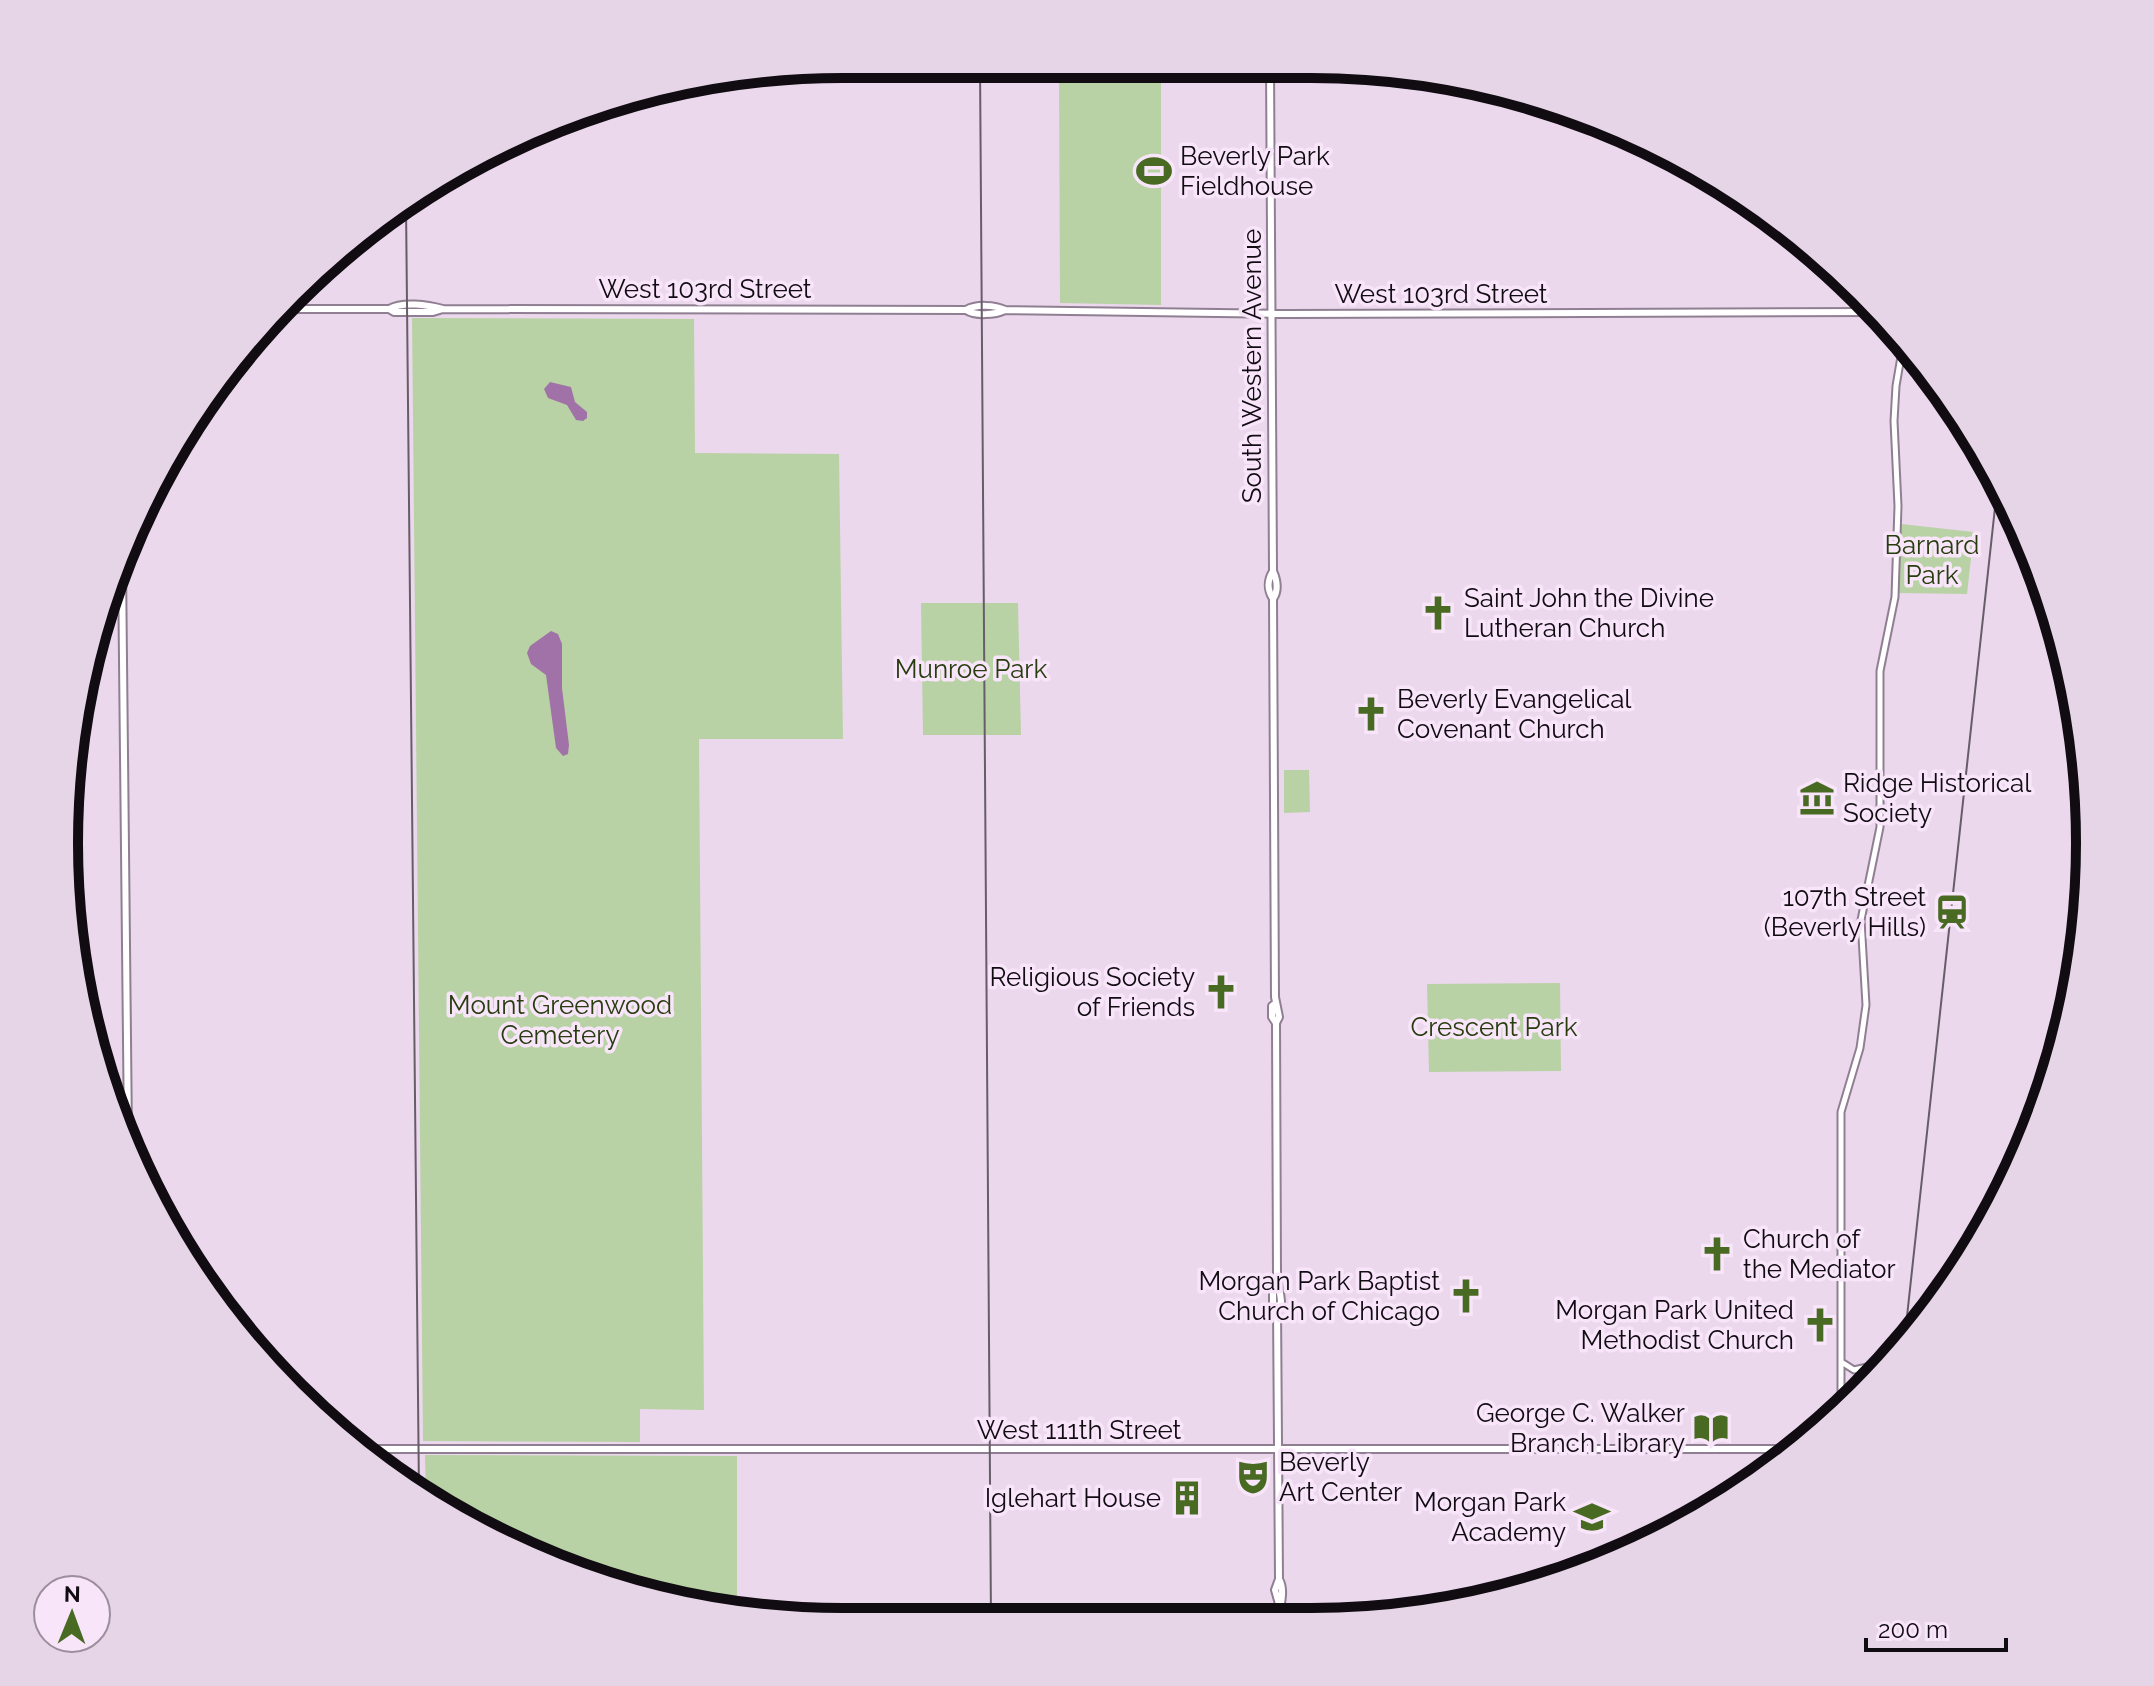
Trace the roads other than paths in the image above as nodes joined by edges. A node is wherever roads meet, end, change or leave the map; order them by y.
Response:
1 (1270, 78) edge
2 (296, 309) edge
3 (1861, 312) edge
4 (1271, 314) junction
5 (1901, 357) edge
6 (122, 588) edge
7 (128, 1113) edge
8 (1841, 1362) junction
9 (1867, 1367) dead end
10 (1841, 1394) edge
11 (376, 1449) edge
12 (1778, 1449) edge
13 (1278, 1450) junction
14 (1279, 1608) edge

1 - 4 main road, South Western Avenue
2 - 4 main road, West 103rd Street
3 - 4 main road, West 103rd Street
4 - 13 main road, South Western Avenue
5 - 8 street
6 - 7 main road
8 - 9 street
8 - 10 street
11 - 13 main road, West 111th Street
12 - 13 main road, West 111th Street
13 - 14 main road, South Western Avenue

